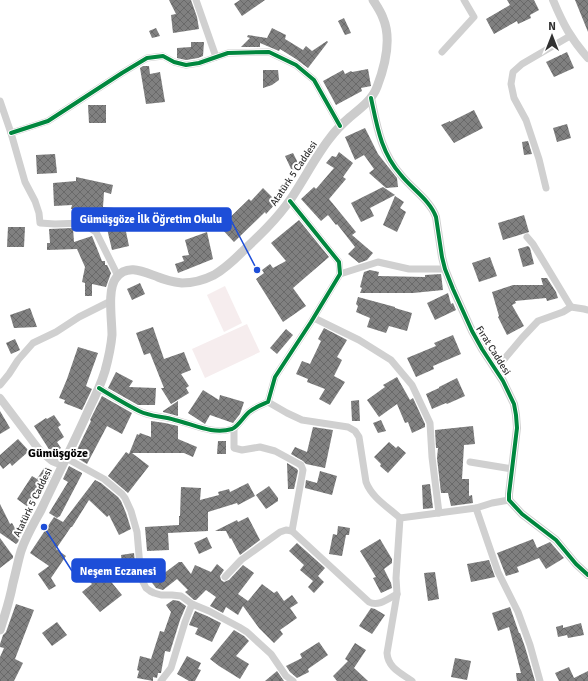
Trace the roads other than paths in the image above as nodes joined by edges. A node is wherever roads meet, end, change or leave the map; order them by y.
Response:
1 (196, 0) edge
2 (373, 0) edge
3 (464, 0) edge
4 (553, 0) edge
5 (570, 36) junction
6 (442, 52) dead end
7 (216, 57) junction
8 (588, 58) edge
9 (371, 98) junction
10 (0, 100) edge
11 (340, 126) junction
12 (11, 133) junction
13 (546, 188) dead end
14 (290, 201) junction
15 (527, 237) dead end
16 (445, 270) junction
17 (340, 274) junction
18 (118, 276) junction
19 (111, 301) junction
20 (571, 306) junction
21 (588, 310) edge
22 (314, 318) junction
23 (496, 370) junction
24 (0, 385) edge
25 (99, 388) junction
26 (0, 398) edge
27 (268, 402) junction
28 (234, 428) junction
29 (64, 461) junction
30 (470, 462) dead end
31 (512, 469) junction
32 (509, 500) junction
33 (476, 508) junction
34 (439, 513) junction
35 (400, 518) junction
36 (292, 531) junction
37 (588, 575) edge
38 (225, 576) dead end
39 (397, 594) junction
40 (192, 604) junction
41 (0, 630) edge
42 (161, 681) edge
43 (293, 681) edge
44 (412, 681) edge
45 (540, 681) edge

1 - 7 street
2 - 9 main road
3 - 6 street
4 - 5 street
5 - 8 street
5 - 13 street
7 - 11 street
7 - 12 street
9 - 11 main road, Atatürk 5 Caddesi
9 - 16 street, Fırat Caddesi
10 - 12 street
11 - 14 main road, Atatürk 5 Caddesi
12 - 18 street
14 - 17 street
14 - 18 main road, Atatürk 5 Caddesi
15 - 20 street
16 - 17 street
16 - 23 street, Fırat Caddesi
17 - 22 street
18 - 19 main road, Atatürk 5 Caddesi
19 - 24 street
19 - 25 main road, Atatürk 5 Caddesi
20 - 21 street
20 - 23 street
22 - 27 street
22 - 34 street
23 - 31 street, Fırat Caddesi
25 - 28 street
25 - 29 main road, Atatürk 5 Caddesi
26 - 29 street
27 - 28 street
27 - 35 street
28 - 36 street
29 - 40 street
29 - 41 main road, Atatürk 5 Caddesi
30 - 31 street
31 - 32 street, Fırat Caddesi
32 - 33 street
32 - 37 street
33 - 34 street
33 - 45 street
34 - 35 street
35 - 39 street
36 - 38 street
36 - 39 street
39 - 44 street
40 - 42 street
40 - 43 street

